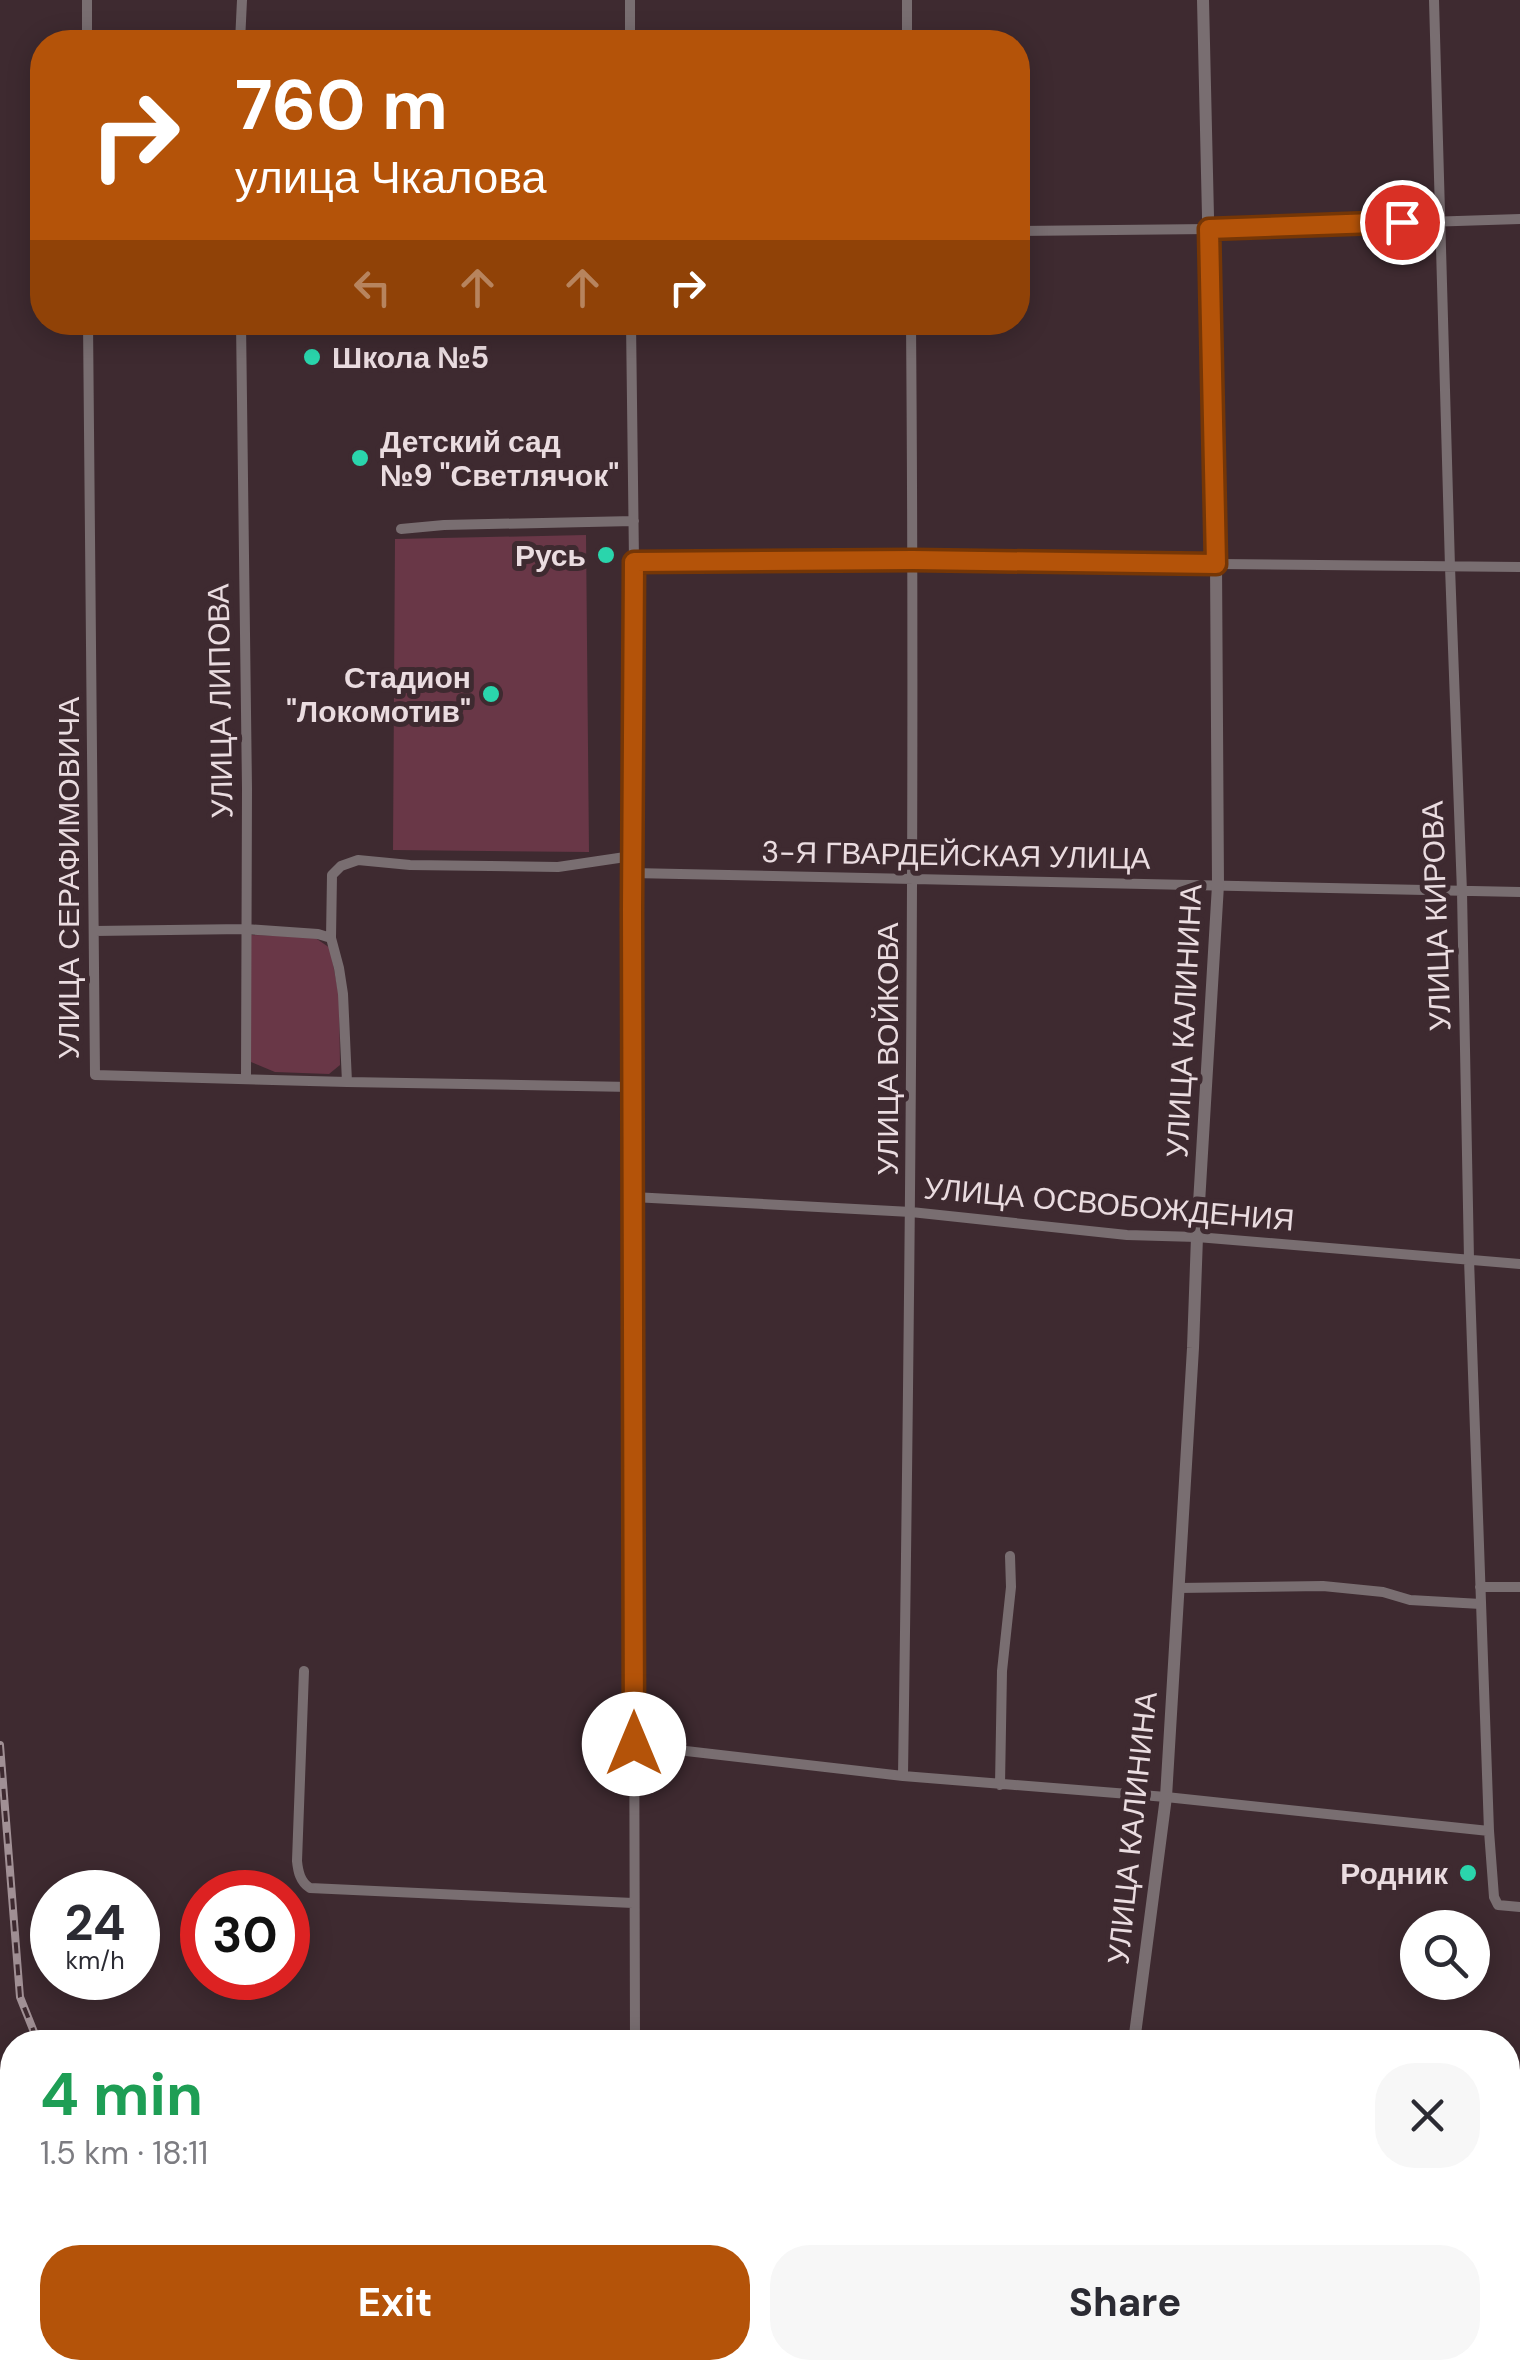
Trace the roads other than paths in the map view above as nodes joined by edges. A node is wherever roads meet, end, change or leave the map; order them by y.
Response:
1 (87, 0) edge
2 (242, 0) edge
3 (630, 0) edge
4 (906, 0) edge
5 (1203, 0) edge
6 (1434, 0) edge
7 (87, 30) edge
8 (241, 30) edge
9 (630, 30) edge
10 (907, 30) edge
11 (1520, 220) edge
12 (1440, 221) junction
13 (1209, 229) junction
14 (1030, 231) edge
15 (88, 335) edge
16 (241, 335) edge
17 (632, 335) edge
18 (911, 335) edge
19 (634, 522) junction
20 (402, 528) dead end
21 (913, 560) junction
22 (634, 562) junction
23 (1216, 564) junction
24 (1450, 567) junction
25 (1520, 567) edge
26 (632, 856) junction
27 (632, 873) junction
28 (912, 880) junction
29 (1218, 885) junction
30 (1462, 892) junction
31 (1520, 892) edge
32 (245, 929) junction
33 (94, 931) junction
34 (331, 938) junction
35 (246, 1078) junction
36 (346, 1082) junction
37 (632, 1087) junction
38 (633, 1197) junction
39 (911, 1212) junction
40 (1196, 1236) junction
41 (1469, 1258) junction
42 (1520, 1264) edge
43 (1010, 1556) dead end
44 (1480, 1586) junction
45 (1520, 1587) edge
46 (1178, 1588) junction
47 (1481, 1604) junction
48 (304, 1671) dead end
49 (634, 1744) junction
50 (903, 1776) junction
51 (1000, 1785) junction
52 (1166, 1797) junction
53 (1490, 1832) junction
54 (633, 1903) junction
55 (1520, 1907) edge
56 (635, 2030) edge
57 (1136, 2030) edge

1 - 7 street
2 - 8 street
3 - 9 street
4 - 10 street
5 - 13 street, УЛИЦА КАЛИНИНА
6 - 12 street, УЛИЦА КИРОВА
11 - 12 street
12 - 13 street
12 - 24 street, УЛИЦА КИРОВА
13 - 14 street
13 - 23 street, УЛИЦА КАЛИНИНА
15 - 33 street, УЛИЦА СЕРАФИМОВИЧА
16 - 32 street, УЛИЦА ЛИПОВА
17 - 19 street
18 - 21 street, УЛИЦА ВОЙКОВА
19 - 20 street
19 - 22 street
21 - 22 street
21 - 23 street
21 - 28 street, УЛИЦА ВОЙКОВА
22 - 26 street
23 - 24 street
23 - 29 street, УЛИЦА КАЛИНИНА
24 - 25 street
24 - 30 street, УЛИЦА КИРОВА
26 - 27 street
26 - 34 street
27 - 28 street, 3-Я ГВАРДЕЙСКАЯ УЛИЦА
27 - 37 street
28 - 29 street, 3-Я ГВАРДЕЙСКАЯ УЛИЦА
28 - 39 street, УЛИЦА ВОЙКОВА
29 - 30 street, 3-Я ГВАРДЕЙСКАЯ УЛИЦА
29 - 40 street, УЛИЦА КАЛИНИНА
30 - 31 street, 3-Я ГВАРДЕЙСКАЯ УЛИЦА
30 - 41 street, УЛИЦА КИРОВА
32 - 33 street
32 - 34 street
32 - 35 street, УЛИЦА ЛИПОВА
33 - 35 street, УЛИЦА СЕРАФИМОВИЧА
34 - 36 street
35 - 36 street, УЛИЦА СЕРАФИМОВИЧА
36 - 37 street, УЛИЦА СЕРАФИМОВИЧА
37 - 38 street
38 - 39 street, УЛИЦА ОСВОБОЖДЕНИЯ
38 - 49 street
39 - 40 street, УЛИЦА ОСВОБОЖДЕНИЯ
39 - 50 street, УЛИЦА ВОЙКОВА
40 - 41 street, УЛИЦА ОСВОБОЖДЕНИЯ
40 - 46 street, УЛИЦА КАЛИНИНА
41 - 42 street, УЛИЦА ОСВОБОЖДЕНИЯ
41 - 44 street, УЛИЦА КИРОВА
43 - 51 street
44 - 45 street
44 - 47 street, УЛИЦА КИРОВА
46 - 47 street
46 - 52 street, УЛИЦА КАЛИНИНА
47 - 53 street, УЛИЦА КИРОВА
48 - 54 street
49 - 50 street
49 - 54 street
50 - 51 street
51 - 52 street
52 - 53 street
52 - 57 street, УЛИЦА КАЛИНИНА
53 - 55 street, УЛИЦА КИРОВА
54 - 56 street

